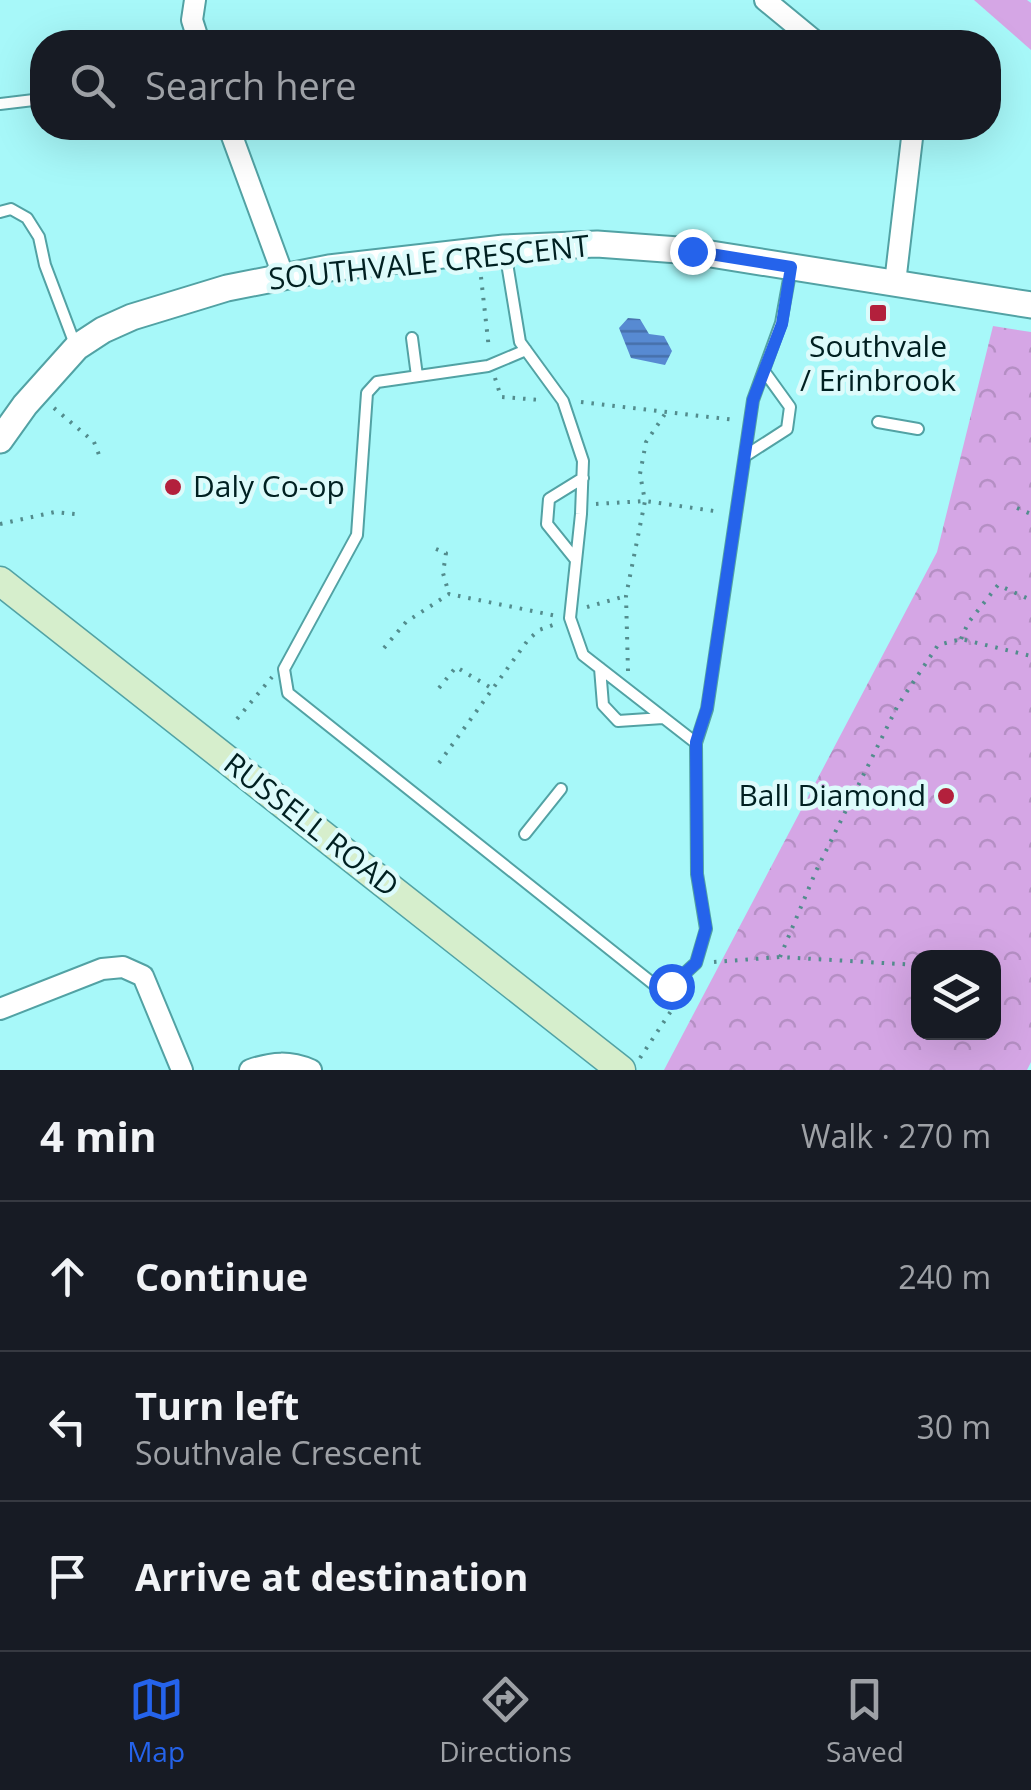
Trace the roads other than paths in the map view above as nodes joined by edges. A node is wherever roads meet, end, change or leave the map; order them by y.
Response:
1 (195, 0) edge
2 (765, 0) edge
3 (195, 30) edge
4 (801, 30) edge
5 (30, 100) edge
6 (0, 104) edge
7 (233, 140) edge
8 (912, 140) edge
9 (0, 212) edge
10 (504, 248) junction
11 (791, 267) junction
12 (283, 275) junction
13 (895, 284) junction
14 (1031, 305) edge
15 (412, 338) dead end
16 (77, 348) junction
17 (526, 350) junction
18 (764, 371) junction
19 (418, 376) junction
20 (878, 422) dead end
21 (918, 429) dead end
22 (0, 440) edge
23 (745, 456) junction
24 (582, 478) junction
25 (576, 560) junction
26 (0, 581) edge
27 (600, 668) junction
28 (664, 718) junction
29 (696, 742) junction
30 (561, 790) dead end
31 (524, 834) dead end
32 (0, 1009) edge
33 (182, 1070) edge
34 (250, 1070) edge
35 (311, 1070) edge
36 (621, 1070) edge

1 - 3 street
2 - 4 street
5 - 6 lane
7 - 12 street
8 - 13 street
9 - 16 lane
10 - 11 street, SOUTHVALE CRESCENT
10 - 12 street, SOUTHVALE CRESCENT
10 - 17 lane
11 - 13 street, SOUTHVALE CRESCENT
11 - 18 lane
12 - 16 street, SOUTHVALE CRESCENT
13 - 14 street, SOUTHVALE CRESCENT
15 - 19 lane
16 - 22 street, SOUTHVALE CRESCENT
17 - 19 lane
17 - 24 lane
18 - 23 lane
18 - 23 lane
19 - 29 lane
20 - 21 lane
23 - 29 lane
24 - 25 lane
24 - 25 lane
25 - 27 lane
26 - 36 main road, RUSSELL ROAD
27 - 28 lane
27 - 28 lane
28 - 29 lane
30 - 31 lane
32 - 33 street
34 - 35 street

